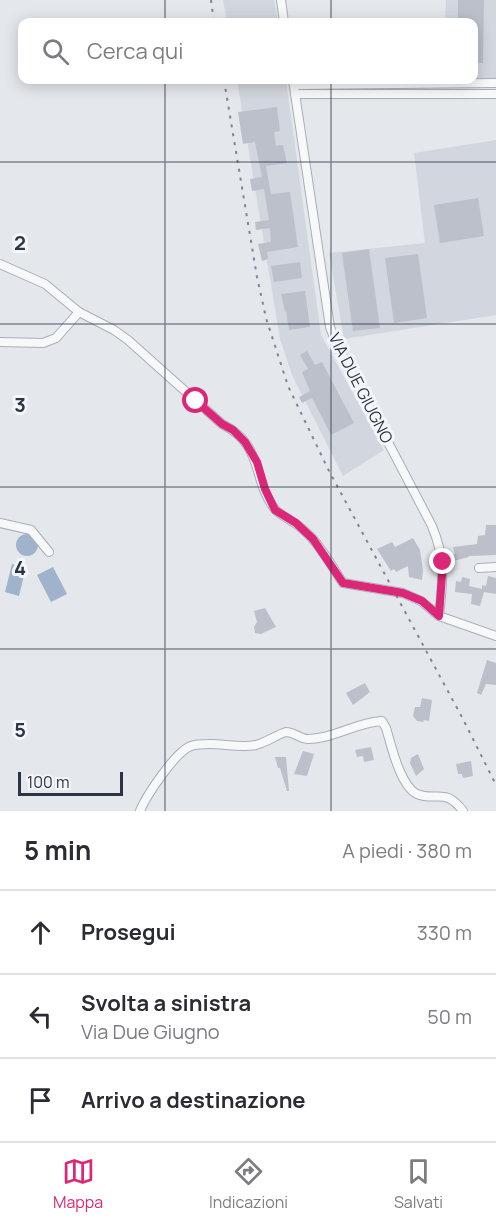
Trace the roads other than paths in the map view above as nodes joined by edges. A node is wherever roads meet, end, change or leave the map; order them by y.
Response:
1 (281, 0) edge
2 (283, 18) edge
3 (478, 83) edge
4 (496, 83) edge
5 (328, 84) edge
6 (294, 86) edge
7 (496, 94) edge
8 (0, 264) edge
9 (79, 312) junction
10 (0, 342) edge
11 (0, 523) edge
12 (49, 552) dead end
13 (496, 567) edge
14 (478, 568) dead end
15 (439, 616) junction
16 (496, 636) edge
17 (140, 811) edge
18 (463, 811) edge

1 - 2 street
3 - 4 street
5 - 6 street
6 - 7 street
6 - 15 street, VIA DUE GIUGNO
8 - 9 street
9 - 10 street
9 - 15 street
11 - 12 street
13 - 14 street
15 - 16 street
17 - 18 street

